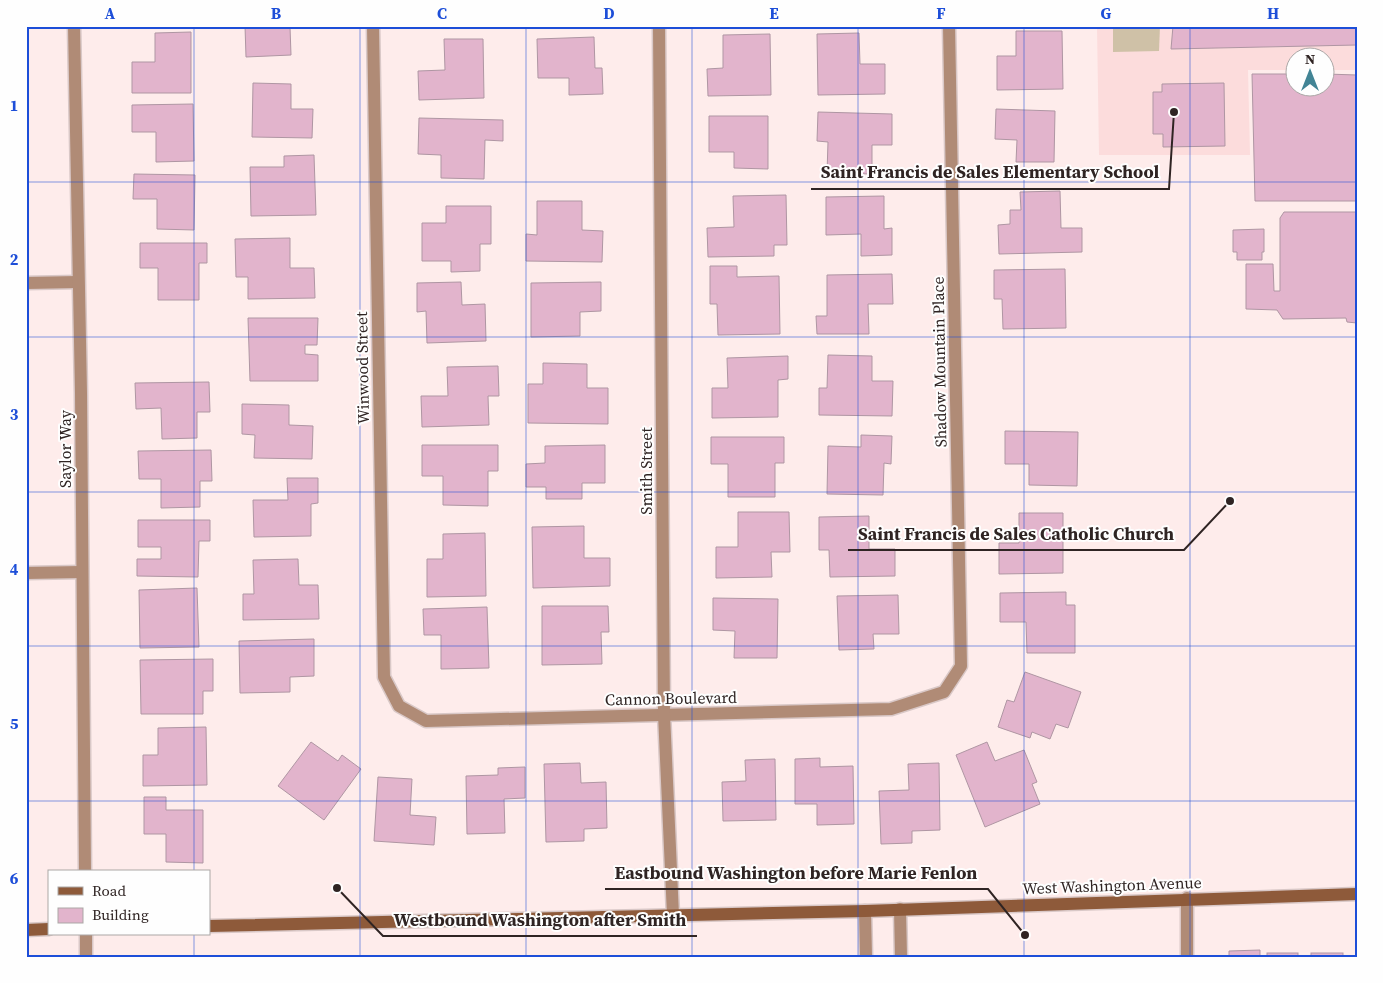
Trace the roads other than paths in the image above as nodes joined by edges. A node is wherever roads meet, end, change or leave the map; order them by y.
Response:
1 (74, 26) edge
2 (372, 26) edge
3 (659, 26) edge
4 (949, 26) edge
5 (78, 282) junction
6 (26, 283) edge
7 (81, 572) junction
8 (26, 573) edge
9 (944, 692) joint
10 (400, 706) joint
11 (664, 714) junction
12 (85, 870) edge
13 (1357, 894) edge
14 (1187, 898) junction
15 (900, 910) junction
16 (865, 911) junction
17 (673, 915) junction
18 (210, 926) edge
19 (26, 930) edge
20 (48, 930) edge
21 (86, 936) edge
22 (86, 957) edge
23 (866, 957) edge
24 (901, 957) edge
25 (1187, 957) edge

1 - 5 street, Saylor Way
2 - 10 street, Winwood Street
3 - 11 street, Smith Street
4 - 9 street, Shadow Mountain Place
5 - 6 street
5 - 7 street, Saylor Way
7 - 8 street
7 - 12 street, Saylor Way
9 - 11 street, Cannon Boulevard
10 - 11 street, Cannon Boulevard
11 - 17 street, Smith Street
13 - 14 main road, West Washington Avenue
14 - 15 main road, West Washington Avenue
14 - 25 street
15 - 16 main road, West Washington Avenue
15 - 24 street
16 - 17 main road, West Washington Avenue
16 - 23 street
17 - 18 main road, West Washington Avenue
19 - 20 main road
21 - 22 street

